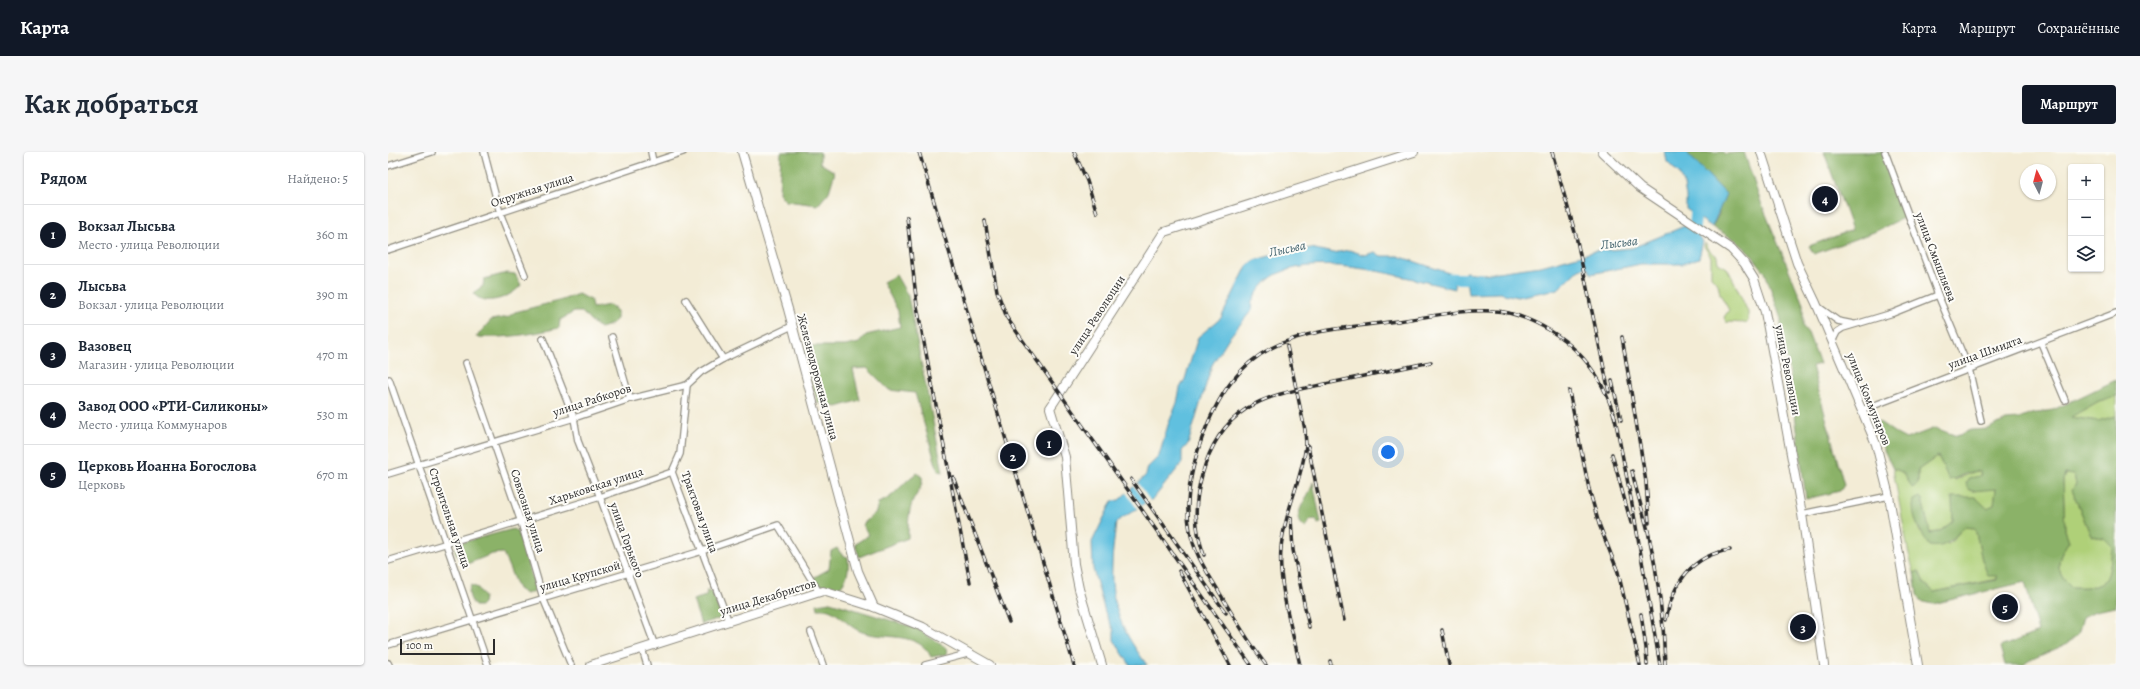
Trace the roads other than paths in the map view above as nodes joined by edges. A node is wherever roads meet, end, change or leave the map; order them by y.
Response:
1 (432, 152) edge
2 (484, 152) edge
3 (651, 152) edge
4 (683, 152) edge
5 (742, 152) edge
6 (1414, 152) edge
7 (1602, 152) edge
8 (1761, 152) edge
9 (1885, 152) edge
10 (653, 162) junction
11 (388, 166) edge
12 (500, 213) junction
13 (388, 250) edge
14 (525, 275) dead end
15 (1938, 295) junction
16 (686, 300) dead end
17 (1816, 303) junction
18 (2116, 313) edge
19 (1853, 324) junction
20 (792, 326) junction
21 (612, 337) dead end
22 (543, 340) dead end
23 (1832, 342) junction
24 (2041, 343) junction
25 (723, 359) junction
26 (466, 363) dead end
27 (1969, 369) junction
28 (389, 379) dead end
29 (687, 385) junction
30 (630, 399) junction
31 (2065, 400) dead end
32 (1862, 410) junction
33 (574, 418) junction
34 (1981, 421) dead end
35 (494, 442) junction
36 (419, 464) junction
37 (672, 472) junction
38 (388, 474) edge
39 (1890, 496) junction
40 (600, 497) junction
41 (1802, 514) junction
42 (521, 522) junction
43 (447, 544) junction
44 (702, 551) junction
45 (388, 561) edge
46 (627, 573) junction
47 (819, 592) junction
48 (543, 598) junction
49 (874, 607) junction
50 (473, 620) junction
51 (728, 620) junction
52 (811, 632) dead end
53 (388, 645) edge
54 (655, 646) junction
55 (642, 649) junction
56 (971, 653) junction
57 (488, 665) edge
58 (571, 665) edge
59 (591, 665) edge
60 (647, 665) edge
61 (823, 665) edge
62 (925, 665) edge
63 (990, 665) edge
64 (1102, 665) edge
65 (1824, 665) edge
66 (1918, 665) edge

1 - 11 street
2 - 12 street
3 - 10 street
4 - 10 street, Окружная улица
5 - 20 street, Железнодорожная улица
6 - 64 street, улица Революции
7 - 41 street, улица Революции
8 - 17 street, улица Коммунаров
9 - 15 street, улица Смышляева
10 - 12 street, Окружная улица
12 - 13 street, Окружная улица
12 - 14 street
15 - 19 street
15 - 27 street, улица Смышляева
16 - 25 street
17 - 19 street
17 - 23 street, улица Коммунаров
18 - 24 street, улица Шмидта
19 - 23 street
20 - 25 street, улица Рабкоров
20 - 49 street, Железнодорожная улица
21 - 30 street
22 - 33 street, улица Горького
23 - 32 street, улица Коммунаров
24 - 27 street, улица Шмидта
24 - 31 street
25 - 29 street, улица Рабкоров
26 - 35 street, Совхозная улица
27 - 32 street, улица Шмидта
27 - 34 street, улица Смышляева
28 - 36 street, Строительная улица
29 - 30 street, улица Рабкоров
29 - 37 street, Трактовая улица
30 - 33 street, улица Рабкоров
32 - 39 street, улица Коммунаров
33 - 35 street, улица Рабкоров
33 - 40 street, улица Горького
35 - 36 street, улица Рабкоров
35 - 42 street, Совхозная улица
36 - 38 street, улица Рабкоров
36 - 43 street, Строительная улица
37 - 40 street, Харьковская улица
37 - 44 street, Трактовая улица
39 - 41 street
39 - 66 street, улица Коммунаров
40 - 42 street, Харьковская улица
40 - 46 street, улица Горького
41 - 65 street, улица Революции
42 - 43 street, Харьковская улица
42 - 48 street, Совхозная улица
43 - 45 street, Харьковская улица
43 - 50 street, Строительная улица
44 - 46 street, улица Крупской
44 - 47 street, улица Крупской
44 - 51 street, Трактовая улица
46 - 48 street, улица Крупской
46 - 54 street, улица Горького
47 - 49 street, улица Декабристов
47 - 51 street, улица Декабристов
48 - 50 street, улица Крупской
48 - 58 street, Совхозная улица
49 - 56 street, улица Декабристов
50 - 53 street, улица Крупской
50 - 57 street, Строительная улица
51 - 54 street, улица Декабристов
52 - 61 street
54 - 55 street, улица Декабристов
55 - 59 street, улица Декабристов
55 - 60 street
56 - 62 street
56 - 63 street, улица Декабристов

